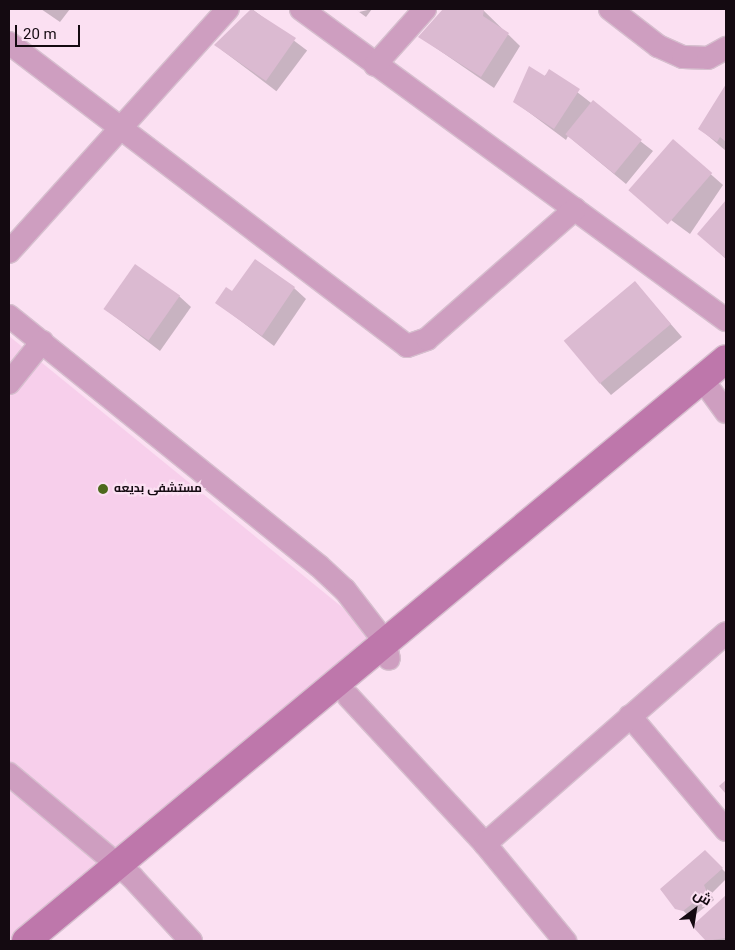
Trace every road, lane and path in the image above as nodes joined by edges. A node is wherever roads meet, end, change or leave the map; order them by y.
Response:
1 (228, 9) edge
2 (300, 9) edge
3 (425, 9) edge
4 (610, 9) edge
5 (9, 43) edge
6 (726, 48) edge
7 (375, 64) junction
8 (117, 129) junction
9 (575, 209) junction
10 (9, 252) edge
11 (9, 316) edge
12 (726, 320) edge
13 (42, 342) junction
14 (726, 359) edge
15 (9, 383) edge
16 (718, 384) edge
17 (726, 412) edge
18 (726, 633) edge
19 (387, 651) junction
20 (349, 697) junction
21 (630, 716) junction
22 (9, 774) edge
23 (726, 830) edge
24 (485, 844) junction
25 (124, 870) junction
26 (26, 941) edge
27 (50, 941) edge
28 (191, 941) edge
29 (565, 941) edge

1 - 8 street
2 - 7 street
3 - 7 street
4 - 6 street
5 - 8 street
7 - 9 street
8 - 9 street
8 - 10 street
9 - 12 street
11 - 13 street
13 - 15 street
13 - 19 street
14 - 19 street
16 - 17 street
16 - 19 street
18 - 21 street
19 - 20 street
19 - 25 street
20 - 24 street
20 - 25 street
21 - 23 street
21 - 24 street
22 - 25 street
24 - 29 street
25 - 26 street
25 - 27 street
25 - 28 street

